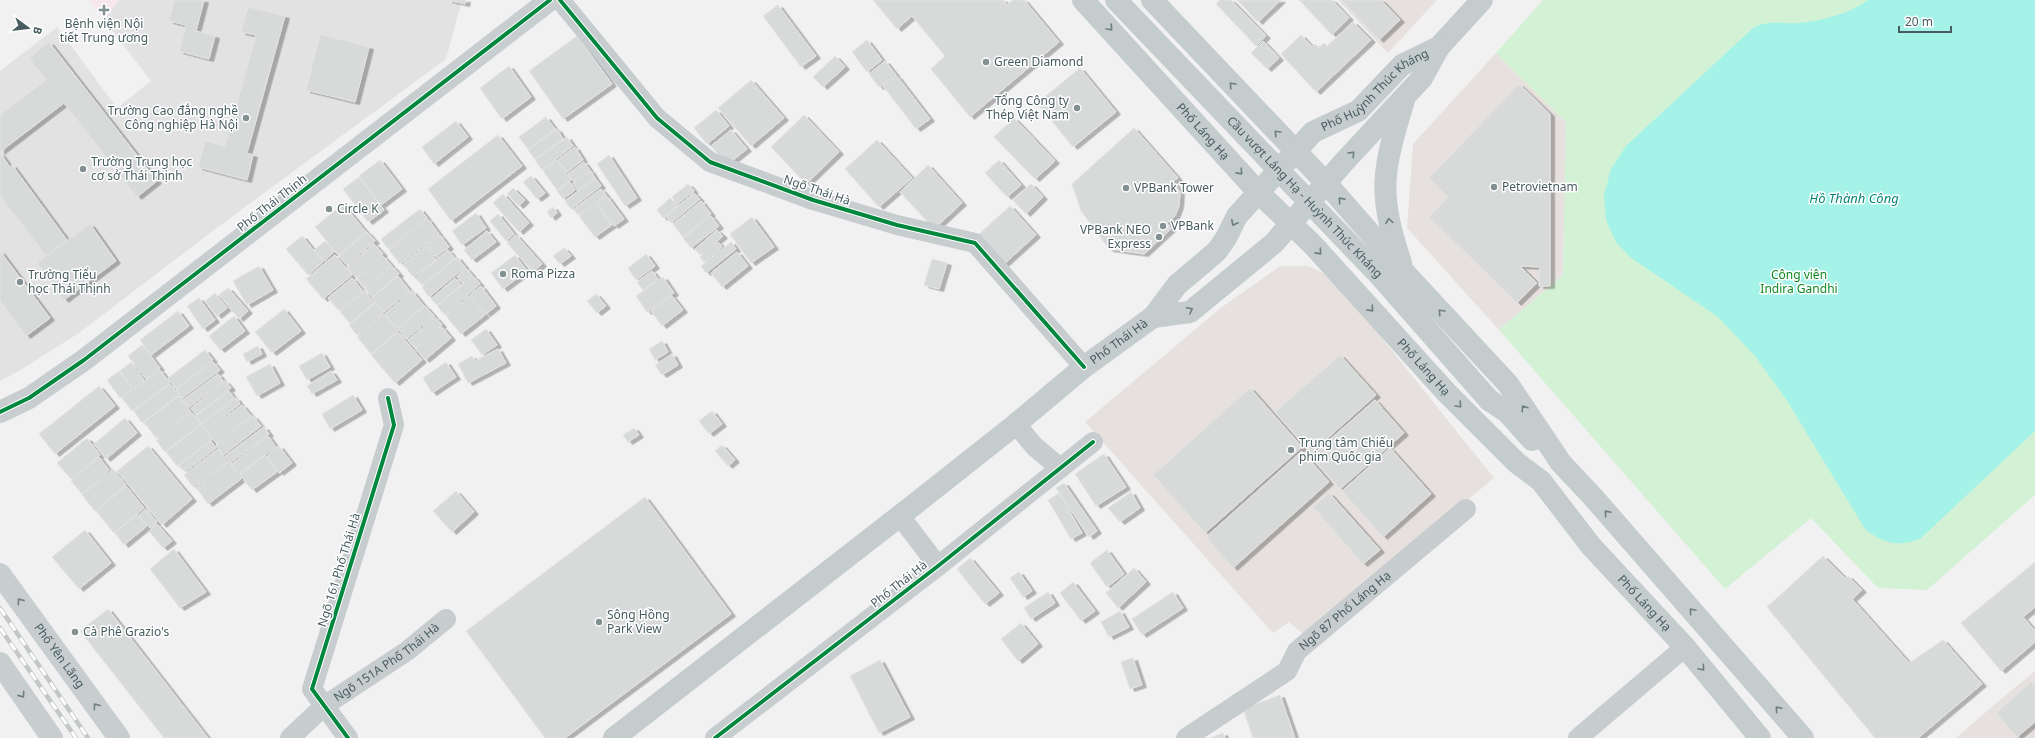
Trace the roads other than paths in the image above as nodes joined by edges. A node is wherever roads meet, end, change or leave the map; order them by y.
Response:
1 (550, 0) edge
2 (560, 0) edge
3 (1083, 0) edge
4 (1116, 0) edge
5 (1152, 0) edge
6 (1482, 0) edge
7 (1439, 47) junction
8 (1405, 96) junction
9 (1259, 113) junction
10 (1295, 151) junction
11 (1221, 152) junction
12 (1327, 184) junction
13 (1259, 193) junction
14 (1291, 225) junction
15 (1379, 243) junction
16 (1404, 272) junction
17 (1345, 280) junction
18 (1153, 317) junction
19 (1084, 367) junction
20 (388, 398) dead end
21 (1489, 400) junction
22 (0, 412) edge
23 (1016, 424) junction
24 (1093, 442) dead end
25 (1561, 463) junction
26 (1060, 468) junction
27 (1541, 481) junction
28 (1466, 508) dead end
29 (900, 516) junction
30 (938, 566) junction
31 (0, 574) edge
32 (446, 619) dead end
33 (1685, 647) junction
34 (0, 663) edge
35 (324, 706) junction
36 (52, 738) edge
37 (119, 738) edge
38 (290, 738) edge
39 (348, 738) edge
40 (614, 738) edge
41 (715, 738) edge
42 (1186, 738) edge
43 (1578, 738) edge
44 (1760, 738) edge
45 (1803, 738) edge

1 - 22 street, Phố Thái Thịnh
2 - 19 street, Ngõ Thái Hà
3 -> 11 main road, Phố Láng Hạ
4 - 21 main road, Cầu vượt Láng Hạ - Huỳnh Thúc Kháng, bridge
9 -> 5 main road
6 - 7 main road, Phố Huỳnh Thúc Kháng
7 - 8 main road, Phố Huỳnh Thúc Kháng
7 - 10 main road, Phố Huỳnh Thúc Kháng
12 -> 8 main road, Phố Huỳnh Thúc Kháng
16 -> 8 main road
10 -> 9 main road
9 - 11 main road
10 - 12 main road
10 - 13 main road, Phố Huỳnh Thúc Kháng
11 -> 13 main road, Phố Láng Hạ
12 - 14 main road, Phố Huỳnh Thúc Kháng
15 -> 12 main road
13 - 14 main road, Phố Láng Hạ
13 -> 18 main road, Phố Thái Hà
14 -> 17 main road, Phố Láng Hạ
18 -> 14 main road, Phố Thái Hà
15 - 16 main road
15 - 17 main road
25 -> 16 main road
17 -> 27 main road, Phố Láng Hạ
18 - 19 main road, Phố Thái Hà
19 - 23 main road, Phố Thái Hà
20 - 35 street, Ngõ 161 Phố Thái Hà
21 - 25 main road, Cầu vượt Láng Hạ - Huỳnh Thúc Kháng
21 - 27 main road, Cầu vượt Láng Hạ - Huỳnh Thúc Kháng
23 - 26 street
23 - 29 main road, Phố Thái Hà
24 - 26 street, Phố Thái Hà
45 -> 25 main road
26 - 30 street, Phố Thái Hà
27 - 33 main road, Phố Láng Hạ
28 - 42 street, Ngõ 87 Phố Láng Hạ
29 - 30 street
29 - 40 main road, Phố Thái Hà
30 - 41 street, Phố Thái Hà
37 -> 31 street, Phố Yên Lãng
32 - 35 street, Ngõ 151A Phố Thái Hà
33 - 43 street
33 -> 44 main road, Phố Láng Hạ
34 -> 36 street
35 - 38 street, Ngõ 151A Phố Thái Hà
35 - 39 street, Ngõ 161 Phố Thái Hà

